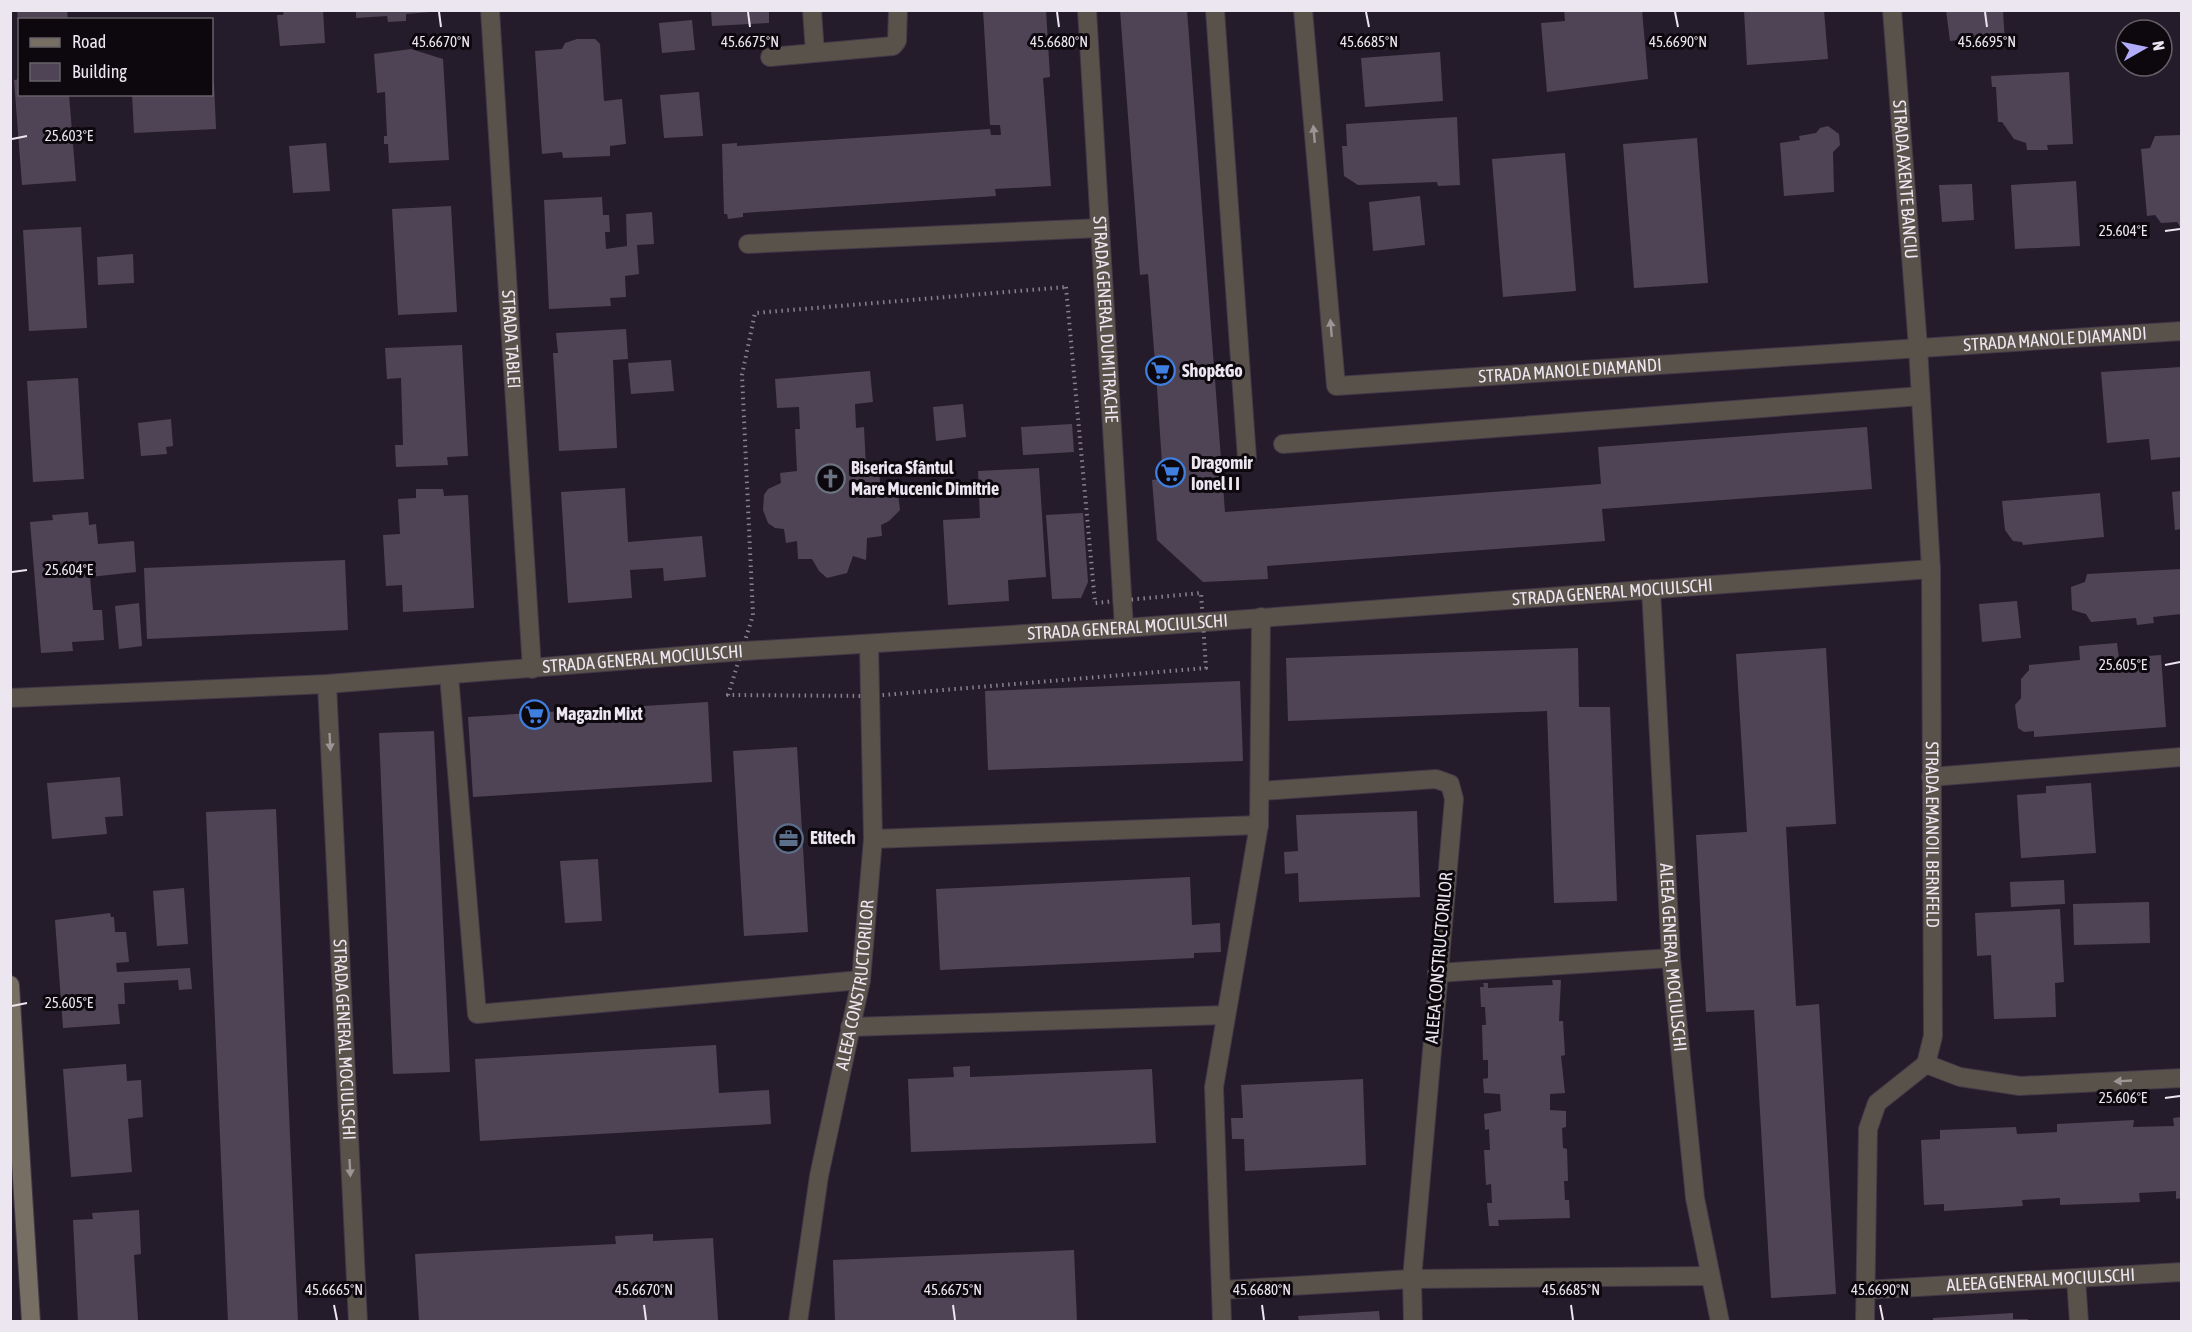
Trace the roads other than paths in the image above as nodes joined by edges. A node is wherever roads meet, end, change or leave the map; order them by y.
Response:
1 (490, 10) edge
2 (812, 10) edge
3 (898, 10) edge
4 (1087, 10) edge
5 (1215, 10) edge
6 (1303, 10) edge
7 (1892, 10) edge
8 (815, 53) junction
9 (770, 57) dead end
10 (1100, 228) junction
11 (748, 244) dead end
12 (2181, 331) edge
13 (1918, 347) junction
14 (1921, 396) junction
15 (1282, 444) dead end
16 (1247, 458) dead end
17 (1930, 569) junction
18 (1651, 589) junction
19 (1261, 617) junction
20 (1124, 628) junction
21 (869, 645) junction
22 (532, 669) junction
23 (449, 675) junction
24 (327, 684) junction
25 (10, 698) edge
26 (2181, 757) edge
27 (1931, 777) junction
28 (1261, 791) junction
29 (1259, 825) junction
30 (873, 839) junction
31 (1671, 958) junction
32 (1437, 973) junction
33 (861, 980) junction
34 (10, 985) edge
35 (1226, 1015) junction
36 (850, 1027) junction
37 (1926, 1064) junction
38 (2181, 1078) edge
39 (2181, 1272) edge
40 (1709, 1276) junction
41 (1412, 1278) junction
42 (2076, 1279) junction
43 (1221, 1290) junction
44 (1864, 1290) junction
45 (31, 1322) edge
46 (358, 1322) edge
47 (798, 1322) edge
48 (1222, 1322) edge
49 (1413, 1322) edge
50 (1720, 1322) edge
51 (1865, 1322) edge
52 (2079, 1322) edge

1 - 22 street, STRADA TABLEI
2 - 8 street
3 - 8 street
4 - 10 street, STRADA GENERAL DUMITRACHE
5 - 16 street
13 -> 6 street, STRADA MANOLE DIAMANDI
7 - 13 street, STRADA AXENTE BANCIU
8 - 9 street
10 - 11 street
10 - 20 street, STRADA GENERAL DUMITRACHE
12 - 13 street, STRADA MANOLE DIAMANDI
13 - 14 street, STRADA EMANOIL BERNFELD
14 - 15 street
14 - 17 street, STRADA EMANOIL BERNFELD
17 - 18 street, STRADA GENERAL MOCIULSCHI
17 - 27 street, STRADA EMANOIL BERNFELD
18 - 19 street, STRADA GENERAL MOCIULSCHI
18 - 31 street, ALEEA GENERAL MOCIULSCHI
19 - 20 street, STRADA GENERAL MOCIULSCHI
19 - 28 street
20 - 21 street, STRADA GENERAL MOCIULSCHI
21 - 22 street, STRADA GENERAL MOCIULSCHI
21 - 30 street, ALEEA CONSTRUCTORILOR
22 - 23 street, STRADA GENERAL MOCIULSCHI
23 - 24 street, STRADA GENERAL MOCIULSCHI
23 - 33 street
24 - 25 street, STRADA GENERAL MOCIULSCHI
24 -> 46 street, STRADA GENERAL MOCIULSCHI
26 - 27 street
27 - 37 street, STRADA EMANOIL BERNFELD
28 - 29 street
28 - 32 street, ALEEA CONSTRUCTORILOR
29 - 30 street
29 - 35 street
30 - 33 street, ALEEA CONSTRUCTORILOR
31 - 32 street
31 - 40 street, ALEEA GENERAL MOCIULSCHI
32 - 41 street, ALEEA CONSTRUCTORILOR
33 - 36 street, ALEEA CONSTRUCTORILOR
34 - 45 main road
35 - 36 street
35 - 43 street
36 - 47 street, ALEEA CONSTRUCTORILOR
38 -> 37 street
37 - 44 street
39 - 42 street, ALEEA GENERAL MOCIULSCHI
40 - 41 street
40 - 50 street, ALEEA GENERAL MOCIULSCHI
41 - 43 street
41 - 49 street, ALEEA CONSTRUCTORILOR
42 - 44 street, ALEEA GENERAL MOCIULSCHI
42 - 52 street
43 - 48 street
44 - 51 street

